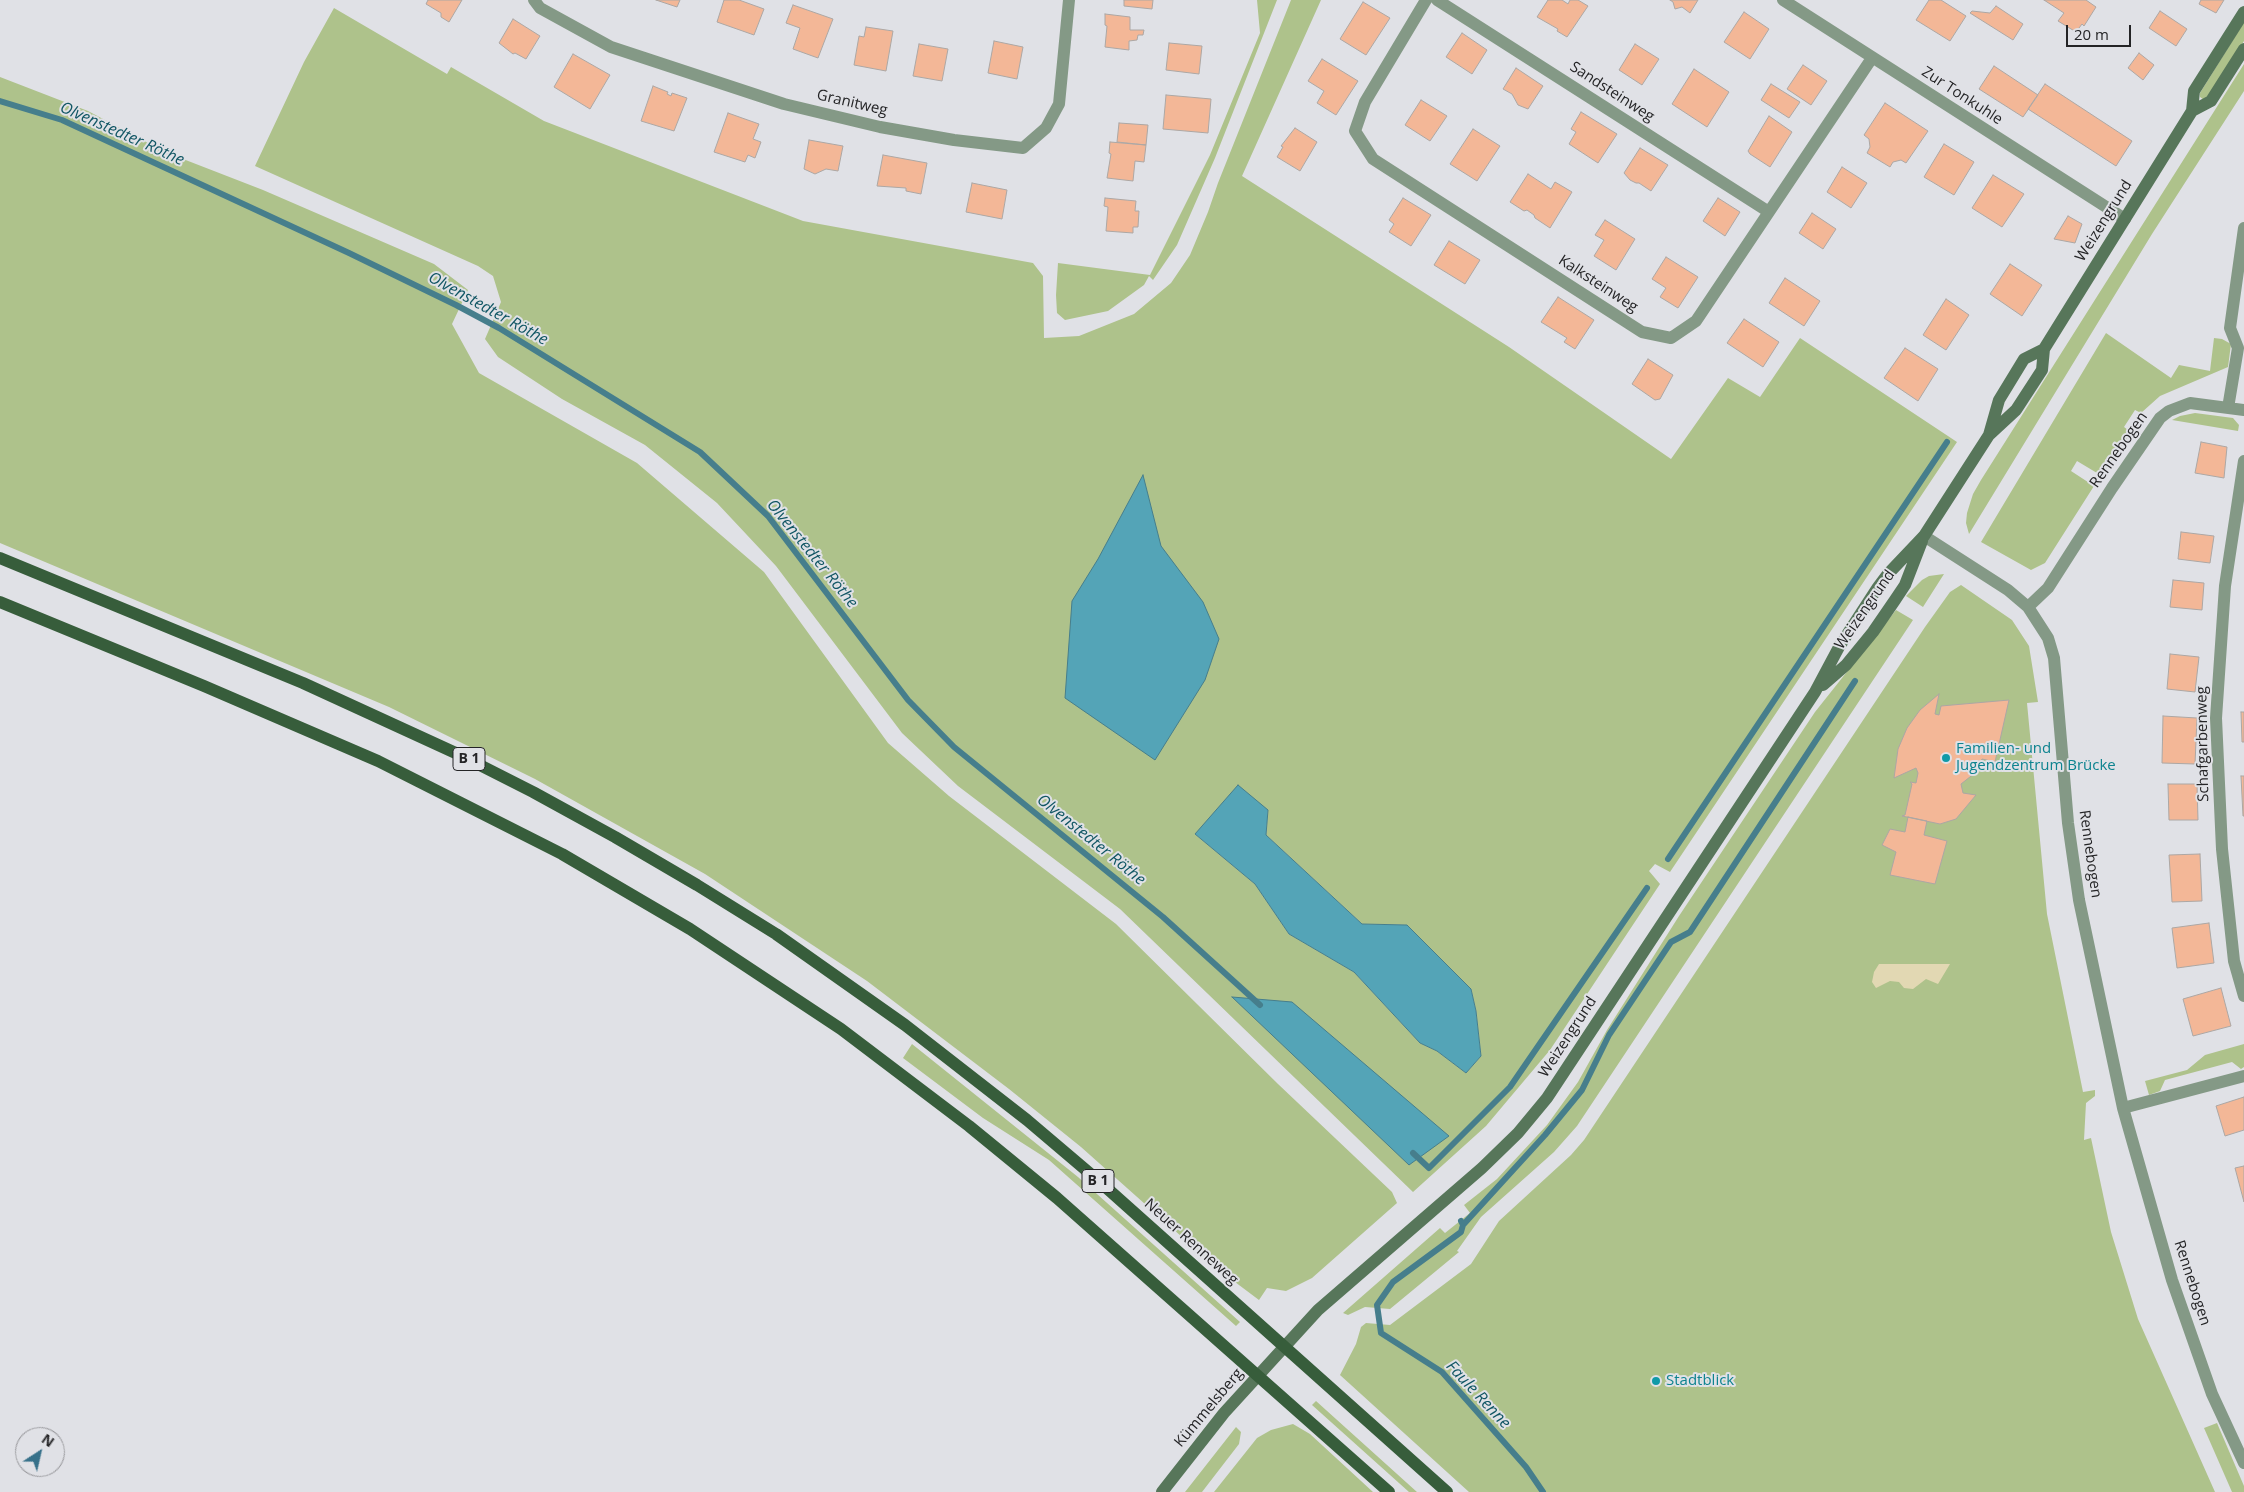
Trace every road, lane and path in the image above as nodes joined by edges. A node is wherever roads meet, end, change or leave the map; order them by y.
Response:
1 (534, 0) edge
2 (1070, 0) edge
3 (1426, 0) edge
4 (1437, 0) edge
5 (1783, 0) edge
6 (2244, 12) edge
7 (2244, 49) edge
8 (1872, 58) junction
9 (2192, 111) junction
10 (1769, 212) junction
11 (2125, 219) junction
12 (2244, 228) edge
13 (2044, 349) junction
14 (2228, 408) junction
15 (2244, 410) edge
16 (1989, 435) junction
17 (2244, 461) edge
18 (1924, 536) junction
19 (0, 558) edge
20 (0, 602) edge
21 (2028, 607) junction
22 (1815, 692) junction
23 (2244, 996) edge
24 (2244, 1076) edge
25 (2123, 1108) junction
26 (1284, 1346) junction
27 (1257, 1375) junction
28 (2244, 1463) edge
29 (1162, 1492) edge
30 (1389, 1492) edge
31 (1447, 1492) edge

1 - 2 street, Granitweg
3 - 10 street, Kalksteinweg
4 - 10 street, Sandsteinweg
5 - 8 street, Zur Tonkuhle
6 - 9 main road, Weizengrund
7 - 9 main road, Weizengrund
8 - 10 street, Kalksteinweg
8 - 11 street, Zur Tonkuhle
9 - 11 main road, Weizengrund
11 - 13 main road, Weizengrund
12 - 14 street
13 - 16 main road, Weizengrund
13 - 16 main road, Weizengrund
14 - 15 street, Rennebogen
14 - 21 street, Rennebogen
16 - 18 main road, Weizengrund
17 - 23 street, Schafgarbenweg
18 - 21 street, Rennebogen
18 - 22 main road, Weizengrund
18 - 22 main road, Weizengrund
19 - 26 main road, Neuer Renneweg / B 1
20 - 27 main road, B 1
21 - 25 street, Rennebogen
22 - 26 main road, Weizengrund
24 - 25 street
25 - 28 street, Rennebogen
26 - 27 main road, Kümmelsberg
26 - 31 main road, Neuer Renneweg / B 1
27 - 29 main road, Kümmelsberg
27 - 30 main road, B 1

